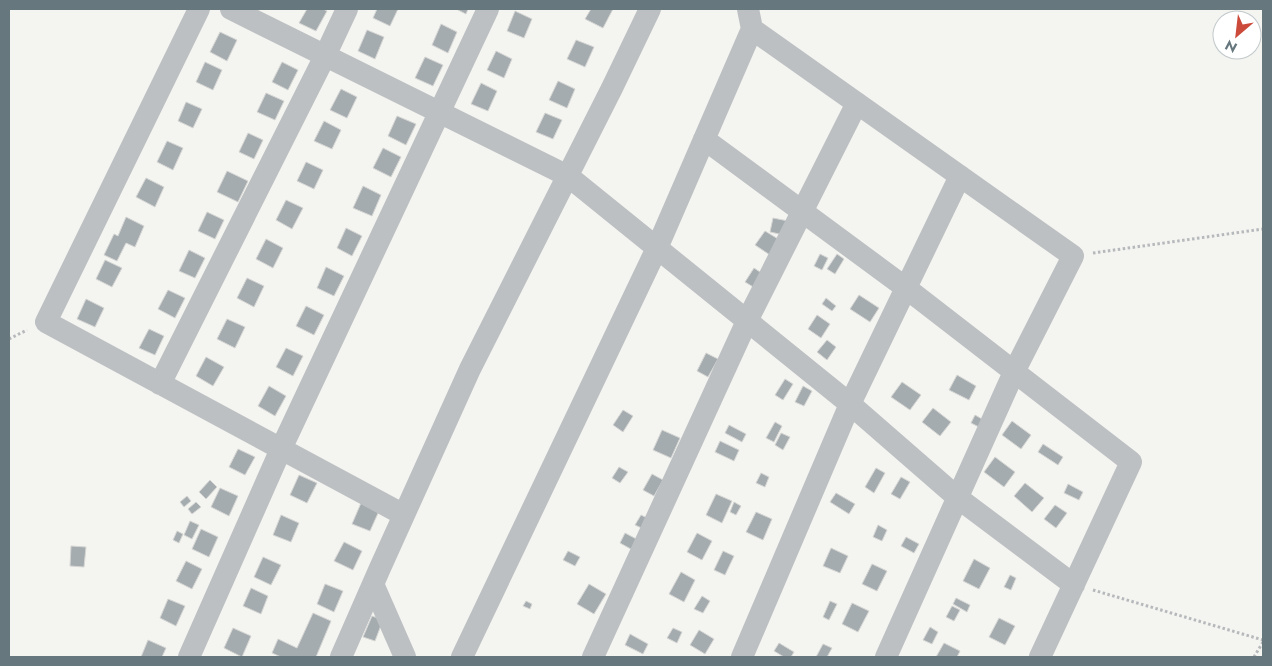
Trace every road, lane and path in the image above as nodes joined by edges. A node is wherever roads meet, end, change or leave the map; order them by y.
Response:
1 (199, 9) edge
2 (230, 9) edge
3 (347, 9) edge
4 (488, 9) edge
5 (650, 9) edge
6 (750, 19) edge
7 (325, 56) junction
8 (857, 103) junction
9 (438, 112) junction
10 (704, 139) junction
11 (568, 176) junction
12 (960, 176) junction
13 (802, 212) junction
14 (1263, 229) edge
15 (657, 248) junction
16 (1073, 256) junction
17 (906, 288) junction
18 (747, 322) junction
19 (1014, 372) junction
20 (160, 384) junction
21 (850, 404) junction
22 (281, 449) junction
23 (958, 498) junction
24 (404, 515) junction
25 (373, 584) junction
26 (1074, 584) junction
27 (1263, 641) edge
28 (189, 657) edge
29 (341, 657) edge
30 (405, 657) edge
31 (462, 657) edge
32 (593, 657) edge
33 (742, 657) edge
34 (886, 657) edge
35 (1040, 657) edge
36 (1254, 657) edge

1 - 20 street
2 - 7 street
3 - 7 street
4 - 9 street
5 - 11 street
6 - 8 street
6 - 10 street
7 - 9 street
7 - 20 street
8 - 12 street
8 - 13 street
9 - 11 street
9 - 22 street
10 - 13 street
10 - 15 street
11 - 15 street
11 - 24 street
12 - 16 street
12 - 17 street
13 - 17 street
13 - 18 street
14 - 16 path
15 - 18 street
15 - 31 street
16 - 19 street
17 - 19 street
17 - 21 street
18 - 21 street
18 - 32 street
19 - 23 street
19 - 26 street
20 - 22 street
21 - 23 street
21 - 33 street
22 - 24 street
22 - 28 street
23 - 26 street
23 - 34 street
24 - 25 street
25 - 29 street
25 - 30 street
26 - 27 path
26 - 35 street
27 - 36 path

